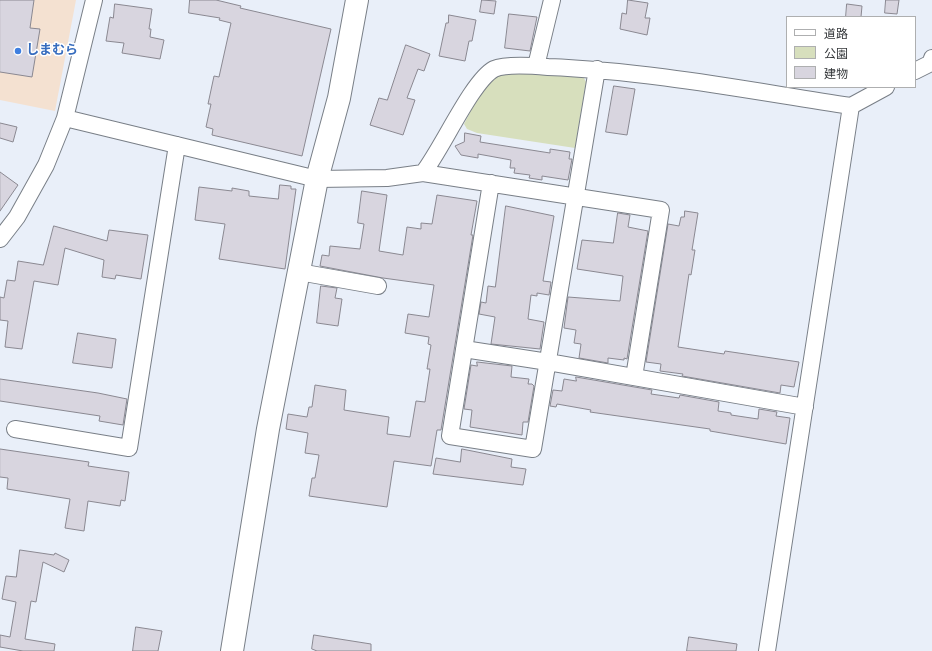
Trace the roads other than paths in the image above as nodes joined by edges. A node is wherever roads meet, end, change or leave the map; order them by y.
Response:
1 (94, 0) edge
2 (357, 0) edge
3 (552, 0) edge
4 (932, 58) edge
5 (536, 66) junction
6 (597, 69) junction
7 (916, 70) edge
8 (884, 88) edge
9 (851, 106) junction
10 (65, 118) junction
11 (177, 145) junction
12 (423, 173) junction
13 (317, 180) junction
14 (491, 183) junction
15 (576, 197) junction
16 (0, 239) edge
17 (299, 272) junction
18 (378, 286) dead end
19 (464, 349) junction
20 (548, 362) junction
21 (634, 377) junction
22 (805, 407) junction
23 (15, 429) dead end
24 (232, 651) edge
25 (767, 651) edge

1 - 10 street
2 - 13 street
3 - 5 street
4 - 7 street
5 - 6 street
5 - 12 street
6 - 9 street
6 - 15 street
8 - 9 street
9 - 22 street
10 - 11 street
10 - 16 street
11 - 13 street
11 - 23 street
12 - 13 street
12 - 14 street
13 - 17 street
14 - 15 street
14 - 19 street
15 - 20 street
15 - 21 street
17 - 18 street
17 - 24 street
19 - 20 street
19 - 20 street
20 - 21 street
21 - 22 street
22 - 25 street

